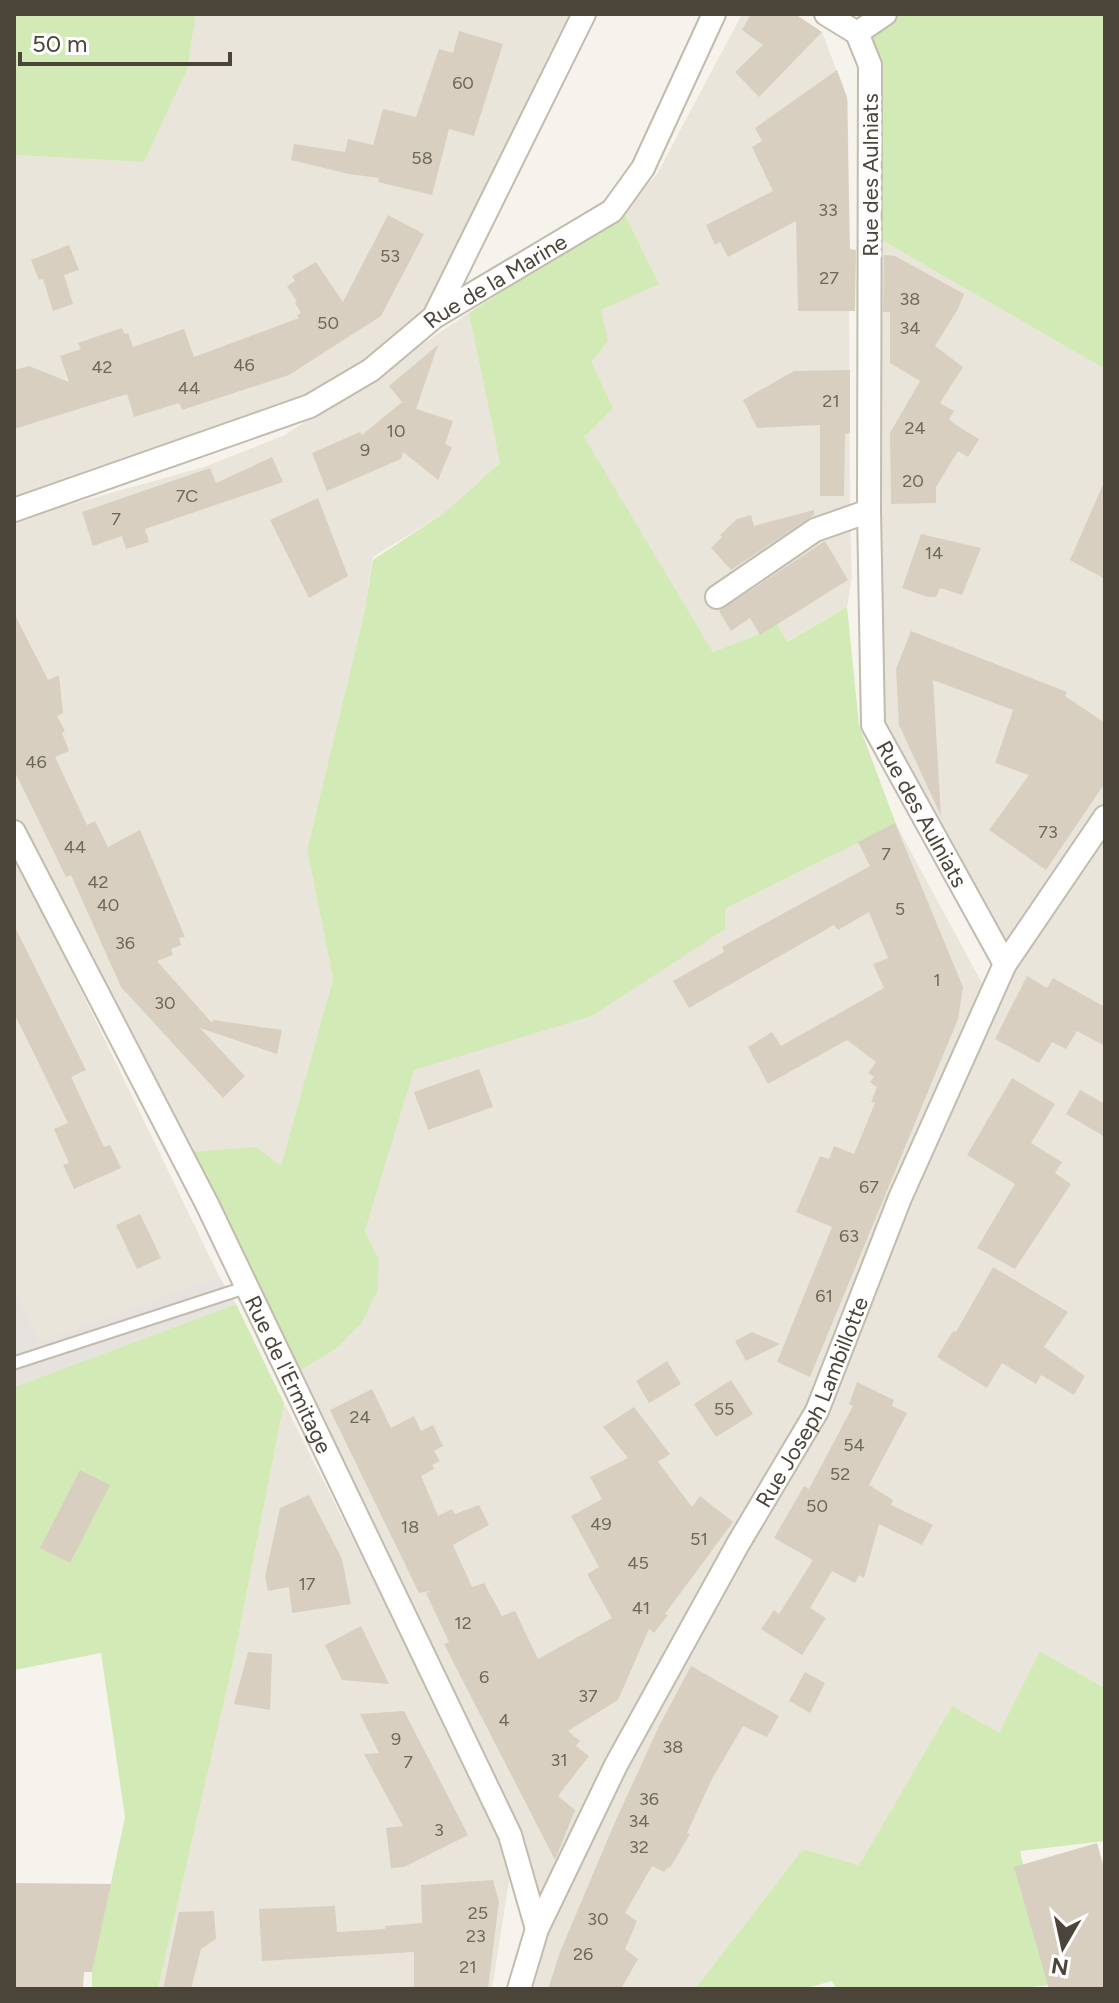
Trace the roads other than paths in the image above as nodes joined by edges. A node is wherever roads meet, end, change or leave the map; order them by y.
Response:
1 (584, 14) edge
2 (714, 14) edge
3 (826, 14) edge
4 (885, 14) edge
5 (857, 33) junction
6 (434, 317) junction
7 (14, 510) edge
8 (869, 511) junction
9 (717, 597) dead end
10 (1105, 817) edge
11 (14, 832) edge
12 (1005, 964) junction
13 (247, 1287) junction
14 (14, 1363) edge
15 (537, 1929) junction
16 (519, 1989) edge

1 - 6 street, Rue de la Marine
2 - 6 street, Rue de la Marine
3 - 5 street
4 - 5 street
5 - 8 street, Rue des Aulniats
6 - 7 street
8 - 9 street
8 - 12 street, Rue des Aulniats
10 - 12 street, Rue Joseph Lambillotte
11 - 13 street, Rue de l'Ermitage
12 - 15 street, Rue Joseph Lambillotte
13 - 14 lane
13 - 15 street, Rue de l'Ermitage
15 - 16 street, Rue Joseph Lambillotte

